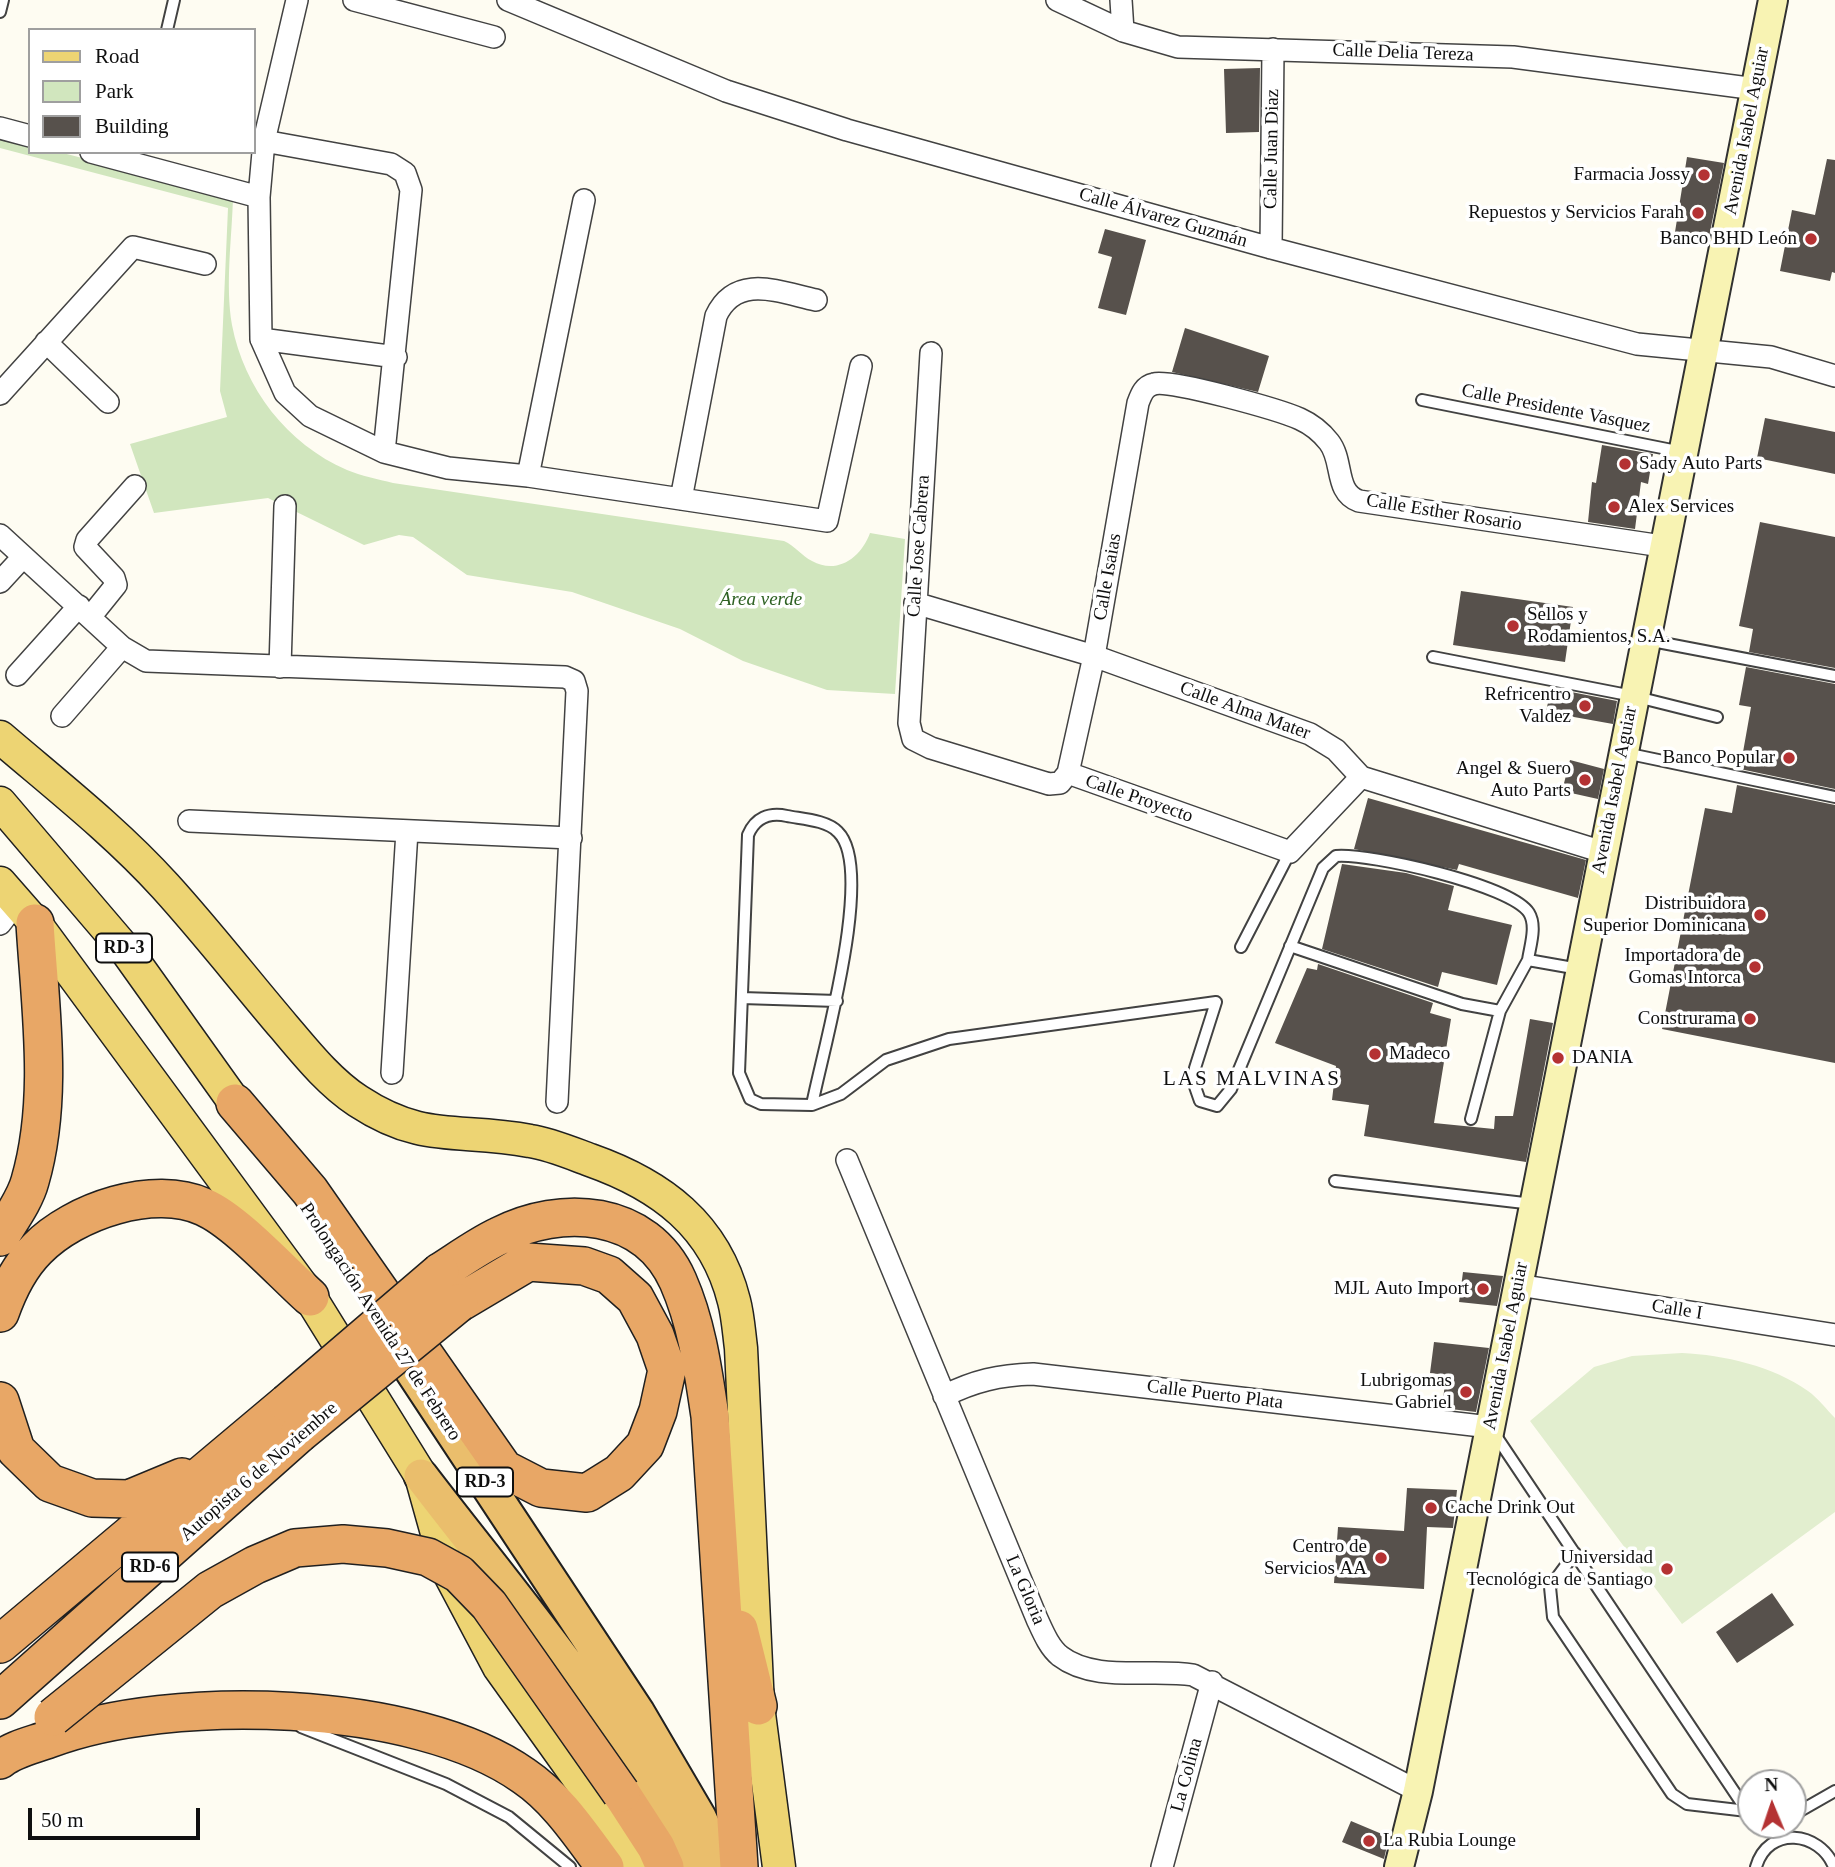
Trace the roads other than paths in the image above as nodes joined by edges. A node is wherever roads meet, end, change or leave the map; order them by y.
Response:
1 (3, 0) edge
2 (174, 0) edge
3 (297, 0) edge
4 (354, 0) edge
5 (508, 0) edge
6 (1057, 0) edge
7 (1121, 0) edge
8 (1773, 0) edge
9 (0, 12) edge
10 (167, 28) edge
11 (1123, 31) junction
12 (494, 37) dead end
13 (1273, 49) junction
14 (1756, 89) junction
15 (0, 128) edge
16 (28, 135) edge
17 (264, 141) junction
18 (98, 154) edge
19 (259, 197) junction
20 (584, 200) dead end
21 (1271, 248) junction
22 (205, 264) dead end
23 (816, 300) dead end
24 (261, 340) junction
25 (46, 342) junction
26 (1704, 350) junction
27 (931, 353) dead end
28 (396, 357) junction
29 (861, 366) dead end
30 (1835, 376) edge
31 (1152, 384) joint
32 (0, 394) edge
33 (1422, 400) dead end
34 (108, 402) dead end
35 (384, 452) junction
36 (1682, 452) junction
37 (527, 476) junction
38 (135, 486) dead end
39 (681, 499) junction
40 (285, 506) dead end
41 (0, 535) edge
42 (1662, 546) junction
43 (23, 557) junction
44 (0, 582) edge
45 (915, 603) junction
46 (85, 611) junction
47 (1644, 639) junction
48 (122, 647) junction
49 (1094, 656) junction
50 (1433, 657) dead end
51 (280, 667) junction
52 (17, 676) dead end
53 (1835, 676) edge
54 (1633, 696) junction
55 (62, 716) dead end
56 (1717, 718) dead end
57 (0, 737) edge
58 (913, 739) joint
59 (1622, 753) junction
60 (1068, 774) junction
61 (1361, 777) junction
62 (1835, 797) edge
63 (0, 803) edge
64 (189, 821) dead end
65 (407, 831) junction
66 (571, 838) junction
67 (1290, 852) junction
68 (1603, 852) junction
69 (13, 908) edge
70 (1290, 946) junction
71 (1241, 947) dead end
72 (1528, 960) junction
73 (1580, 969) junction
74 (742, 998) junction
75 (837, 1001) junction
76 (1500, 1011) junction
77 (393, 1073) dead end
78 (557, 1102) dead end
79 (235, 1103) junction
80 (811, 1105) junction
81 (1471, 1119) dead end
82 (847, 1160) dead end
83 (1335, 1181) dead end
84 (1534, 1205) junction
85 (0, 1237) edge
86 (1518, 1285) junction
87 (310, 1297) junction
88 (0, 1313) edge
89 (1835, 1335) edge
90 (944, 1396) junction
91 (0, 1401) edge
92 (293, 1419) junction
93 (1490, 1427) junction
94 (218, 1461) junction
95 (421, 1476) junction
96 (717, 1538) junction
97 (1575, 1553) junction
98 (0, 1644) edge
99 (1212, 1682) junction
100 (0, 1700) edge
101 (758, 1706) junction
102 (256, 1710) junction
103 (3, 1758) edge
104 (1418, 1791) junction
105 (1835, 1791) edge
106 (1737, 1794) edge
107 (1807, 1807) edge
108 (1737, 1810) edge
109 (1779, 1839) edge
110 (1807, 1839) edge
111 (570, 1867) edge
112 (605, 1867) edge
113 (632, 1867) edge
114 (664, 1867) edge
115 (690, 1867) edge
116 (722, 1867) edge
117 (739, 1867) edge
118 (779, 1867) edge
119 (1162, 1867) edge
120 (1399, 1867) edge
121 (1756, 1867) edge
122 (1834, 1867) edge

1 - 9 lane
2 - 10 lane
3 - 17 street
4 - 12 street
5 - 21 street, Calle Álvarez Guzmán
6 - 11 street, Calle Delia Tereza
7 - 11 street
8 - 14 main road, Avenida Isabel Aguiar
11 - 13 street, Calle Delia Tereza
13 - 14 street, Calle Delia Tereza
13 - 21 street, Calle Juan Diaz
14 - 26 main road, Avenida Isabel Aguiar
15 - 16 street
17 - 19 street
17 - 28 street
18 - 19 street
19 - 24 street
20 - 37 street
21 - 26 street, Calle Álvarez Guzmán
22 - 25 street
23 - 39 street
24 - 28 street
24 - 35 street
25 - 32 street
25 - 34 street
26 - 30 street, Calle Álvarez Guzmán
26 - 36 main road, Avenida Isabel Aguiar
27 - 45 street, Calle Jose Cabrera
28 - 35 street
29 - 39 street
31 - 42 street, Calle Esther Rosario
31 - 49 street, Calle Isaias
33 - 36 lane, Calle Presidente Vasquez
35 - 37 street
36 - 42 main road, Avenida Isabel Aguiar
37 - 39 street
38 - 46 street
40 - 51 street
41 - 43 street
42 - 47 main road, Avenida Isabel Aguiar
43 - 44 street
43 - 46 street
45 - 49 street, Calle Alma Mater
45 - 58 street, Calle Jose Cabrera
46 - 48 street
46 - 52 street
47 - 53 lane
47 - 54 main road, Avenida Isabel Aguiar
48 - 51 street
48 - 55 street
49 - 60 street, Calle Isaias
49 - 61 street, Calle Alma Mater
50 - 54 lane
51 - 66 street
54 - 56 lane
54 - 59 main road, Avenida Isabel Aguiar
57 - 101 main road
58 - 60 street, Calle Proyecto
59 - 62 lane
59 - 68 main road, Avenida Isabel Aguiar
60 - 67 street, Calle Proyecto
61 - 67 street
61 - 68 street, Calle Alma Mater
63 - 79 main road, Prolongación Avenida 27 de Febrero / RD-3
64 - 65 street
65 - 66 street
65 - 77 street
66 - 78 street
67 - 71 lane
68 - 73 main road, Avenida Isabel Aguiar
69 - 85 highway
69 - 87 main road, RD-3
70 - 72 lane
70 - 76 lane
70 - 80 lane
72 - 73 lane
72 - 76 lane
73 - 84 main road, Avenida Isabel Aguiar
74 - 75 lane
74 - 75 lane
74 - 80 lane
75 - 80 lane
76 - 81 lane
79 - 92 highway, Autopista 6 de Noviembre / RD-6, bridge
79 - 116 highway, Prolongación Avenida 27 de Febrero / RD-3
82 - 90 street, La Gloria
83 - 84 lane
84 - 86 main road, Avenida Isabel Aguiar
86 - 89 street, Calle I
86 - 93 main road, Avenida Isabel Aguiar
87 - 88 highway
87 - 95 main road, RD-3
90 - 93 street, Calle Puerto Plata
90 - 99 street, La Gloria
91 - 94 highway
92 - 94 highway, Autopista 6 de Noviembre / RD-6
92 - 96 highway, Autopista 6 de Noviembre / RD-6, bridge
92 - 100 highway, Autopista 6 de Noviembre / RD-6
93 - 97 lane
93 - 104 main road, Avenida Isabel Aguiar
94 - 98 highway, Autopista 6 de Noviembre / RD-6
95 - 113 main road, RD-3
95 - 115 highway, RD-3
96 - 101 highway
96 - 117 highway
97 - 106 lane
97 - 108 lane
99 - 104 street, La Gloria
99 - 119 street, La Colina
101 - 118 main road
102 - 103 highway
102 - 111 lane
102 - 112 highway
103 - 114 highway, bridge
104 - 120 main road, Avenida Isabel Aguiar
105 - 107 lane
109 - 121 lane
110 - 122 lane

